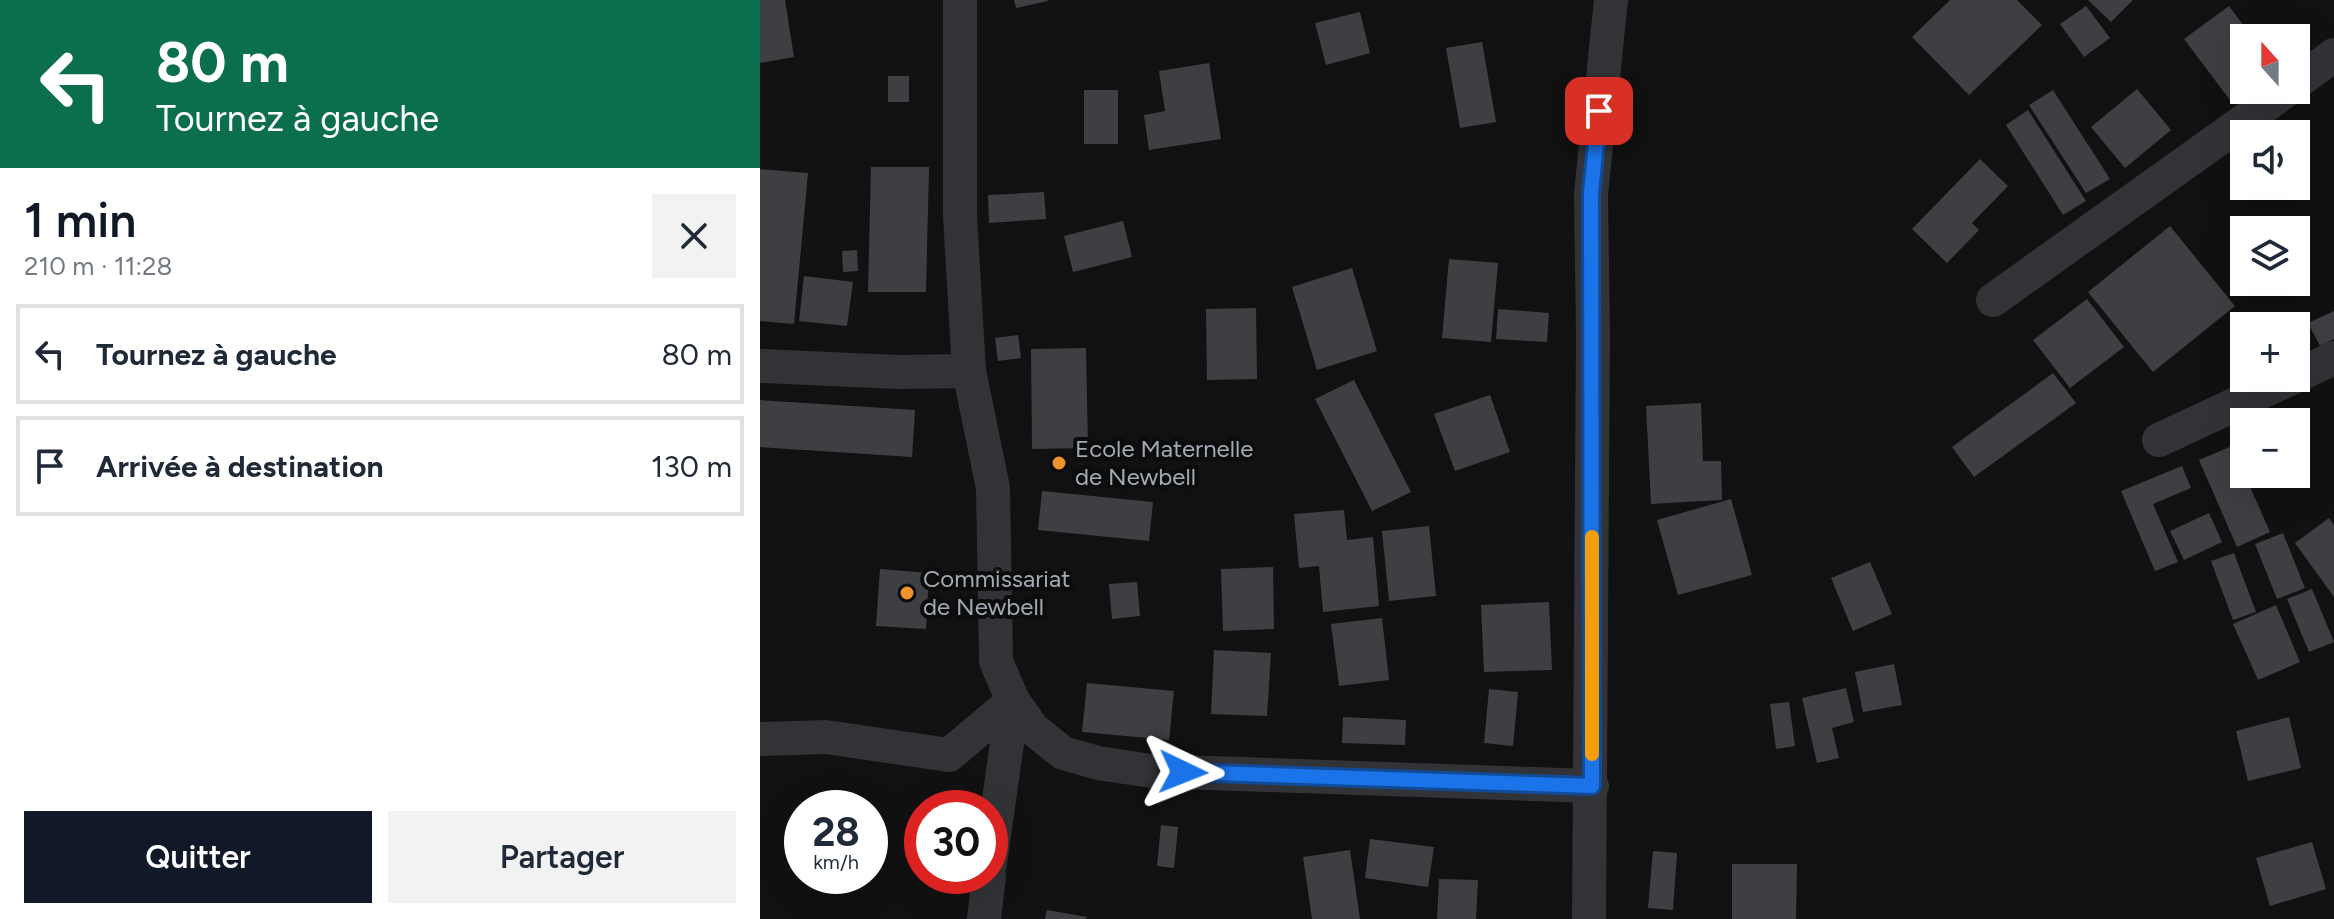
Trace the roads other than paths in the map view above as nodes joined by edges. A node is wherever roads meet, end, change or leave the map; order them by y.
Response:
1 (960, 0) edge
2 (1611, 0) edge
3 (2334, 55) edge
4 (2310, 73) edge
5 (2267, 104) edge
6 (1993, 300) dead end
7 (2334, 358) edge
8 (760, 366) edge
9 (2310, 369) edge
10 (969, 371) junction
11 (2262, 392) edge
12 (2159, 440) dead end
13 (1013, 701) junction
14 (760, 739) edge
15 (1592, 786) junction
16 (1000, 790) edge
17 (987, 894) edge
18 (984, 919) edge
19 (1589, 919) edge

1 - 10 street
2 - 15 street
3 - 4 street
5 - 6 street
7 - 9 street
8 - 10 street
10 - 13 street
11 - 12 street
13 - 14 street
13 - 15 street
13 - 16 street
15 - 19 street
17 - 18 street

